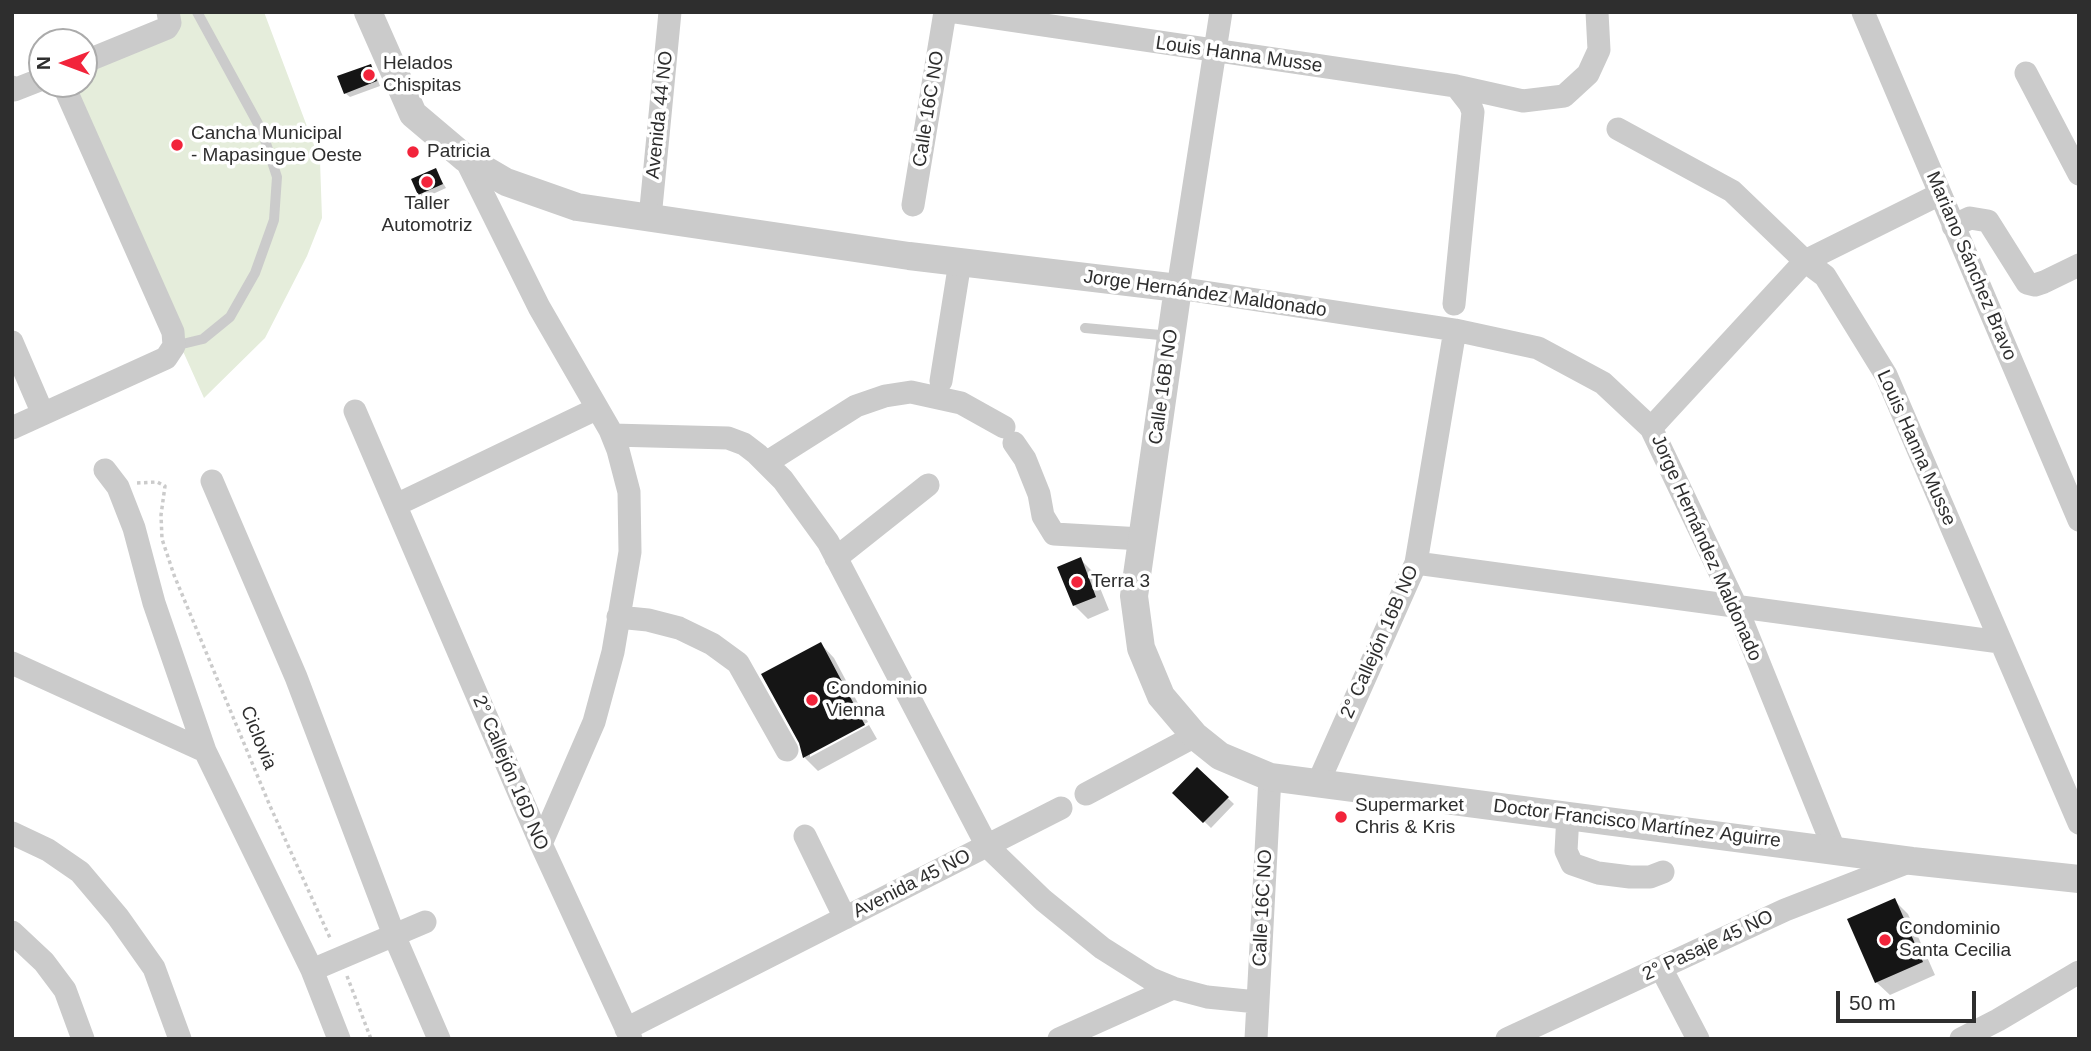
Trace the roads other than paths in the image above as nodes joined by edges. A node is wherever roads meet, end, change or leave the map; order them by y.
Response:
1 (168, 12) edge
2 (197, 12) edge
3 (368, 12) edge
4 (670, 12) edge
5 (945, 12) edge
6 (956, 12) edge
7 (1221, 12) edge
8 (1597, 12) edge
9 (1863, 12) edge
10 (1214, 51) junction
11 (98, 56) edge
12 (2026, 73) dead end
13 (1456, 86) junction
14 (69, 98) edge
15 (1618, 129) dead end
16 (465, 158) junction
17 (2079, 174) edge
18 (1940, 194) junction
19 (913, 205) dead end
20 (650, 218) junction
21 (1953, 226) junction
22 (1805, 261) junction
23 (960, 262) junction
24 (2079, 265) edge
25 (1178, 288) junction
26 (1454, 304) dead end
27 (1084, 328) dead end
28 (1455, 330) junction
29 (1171, 336) junction
30 (12, 342) edge
31 (174, 346) junction
32 (942, 382) dead end
33 (596, 409) junction
34 (355, 411) dead end
35 (43, 414) junction
36 (12, 428) edge
37 (1651, 428) junction
38 (612, 435) junction
39 (766, 463) junction
40 (111, 479) road end
41 (212, 481) dead end
42 (928, 485) dead end
43 (396, 505) junction
44 (2079, 520) edge
45 (1142, 539) junction
46 (836, 558) junction
47 (1416, 563) junction
48 (1134, 596) joint
49 (1736, 606) junction
50 (618, 617) junction
51 (2000, 642) junction
52 (12, 663) edge
53 (1195, 736) junction
54 (787, 750) dead end
55 (205, 751) junction
56 (1270, 777) junction
57 (1318, 783) junction
58 (1086, 794) dead end
59 (1061, 808) dead end
60 (1568, 815) junction
61 (2079, 823) edge
62 (12, 833) edge
63 (805, 836) dead end
64 (541, 845) junction
65 (987, 846) junction
66 (1833, 849) junction
67 (1912, 861) junction
68 (1663, 872) dead end
69 (2079, 879) edge
70 (845, 918) junction
71 (425, 922) dead end
72 (12, 932) edge
73 (394, 935) junction
74 (1661, 968) junction
75 (312, 970) junction
76 (2079, 972) edge
77 (1172, 988) junction
78 (1257, 1002) junction
79 (629, 1034) edge
80 (83, 1039) edge
81 (180, 1039) edge
82 (340, 1039) edge
83 (439, 1039) edge
84 (1059, 1039) edge
85 (1256, 1039) edge
86 (1507, 1039) edge
87 (1698, 1039) edge
88 (1961, 1039) edge

1 - 11 street
2 - 31 lane
3 - 16 street, Jorge Hernández Maldonado
4 - 20 street, Avenida 44 NO
5 - 19 street, Calle 16C NO
6 - 10 street, Louis Hanna Musse
7 - 10 street, Calle 16B NO
8 - 13 street, Louis Hanna Musse
9 - 18 street, Mariano Sánchez Bravo
10 - 13 street, Louis Hanna Musse
10 - 25 street, Calle 16B NO
12 - 17 street
13 - 26 street
14 - 31 street
15 - 22 street, Louis Hanna Musse
16 - 20 street, Jorge Hernández Maldonado
16 - 33 street
18 - 21 street, Mariano Sánchez Bravo
18 - 22 street
20 - 23 street, Jorge Hernández Maldonado
21 - 24 street
21 - 44 street, Mariano Sánchez Bravo
22 - 37 street
22 - 51 street, Louis Hanna Musse
23 - 25 street, Jorge Hernández Maldonado
23 - 32 street
25 - 28 street, Jorge Hernández Maldonado
25 - 29 street, Calle 16B NO
27 - 29 lane
28 - 37 street, Jorge Hernández Maldonado
28 - 47 street, 2° Callejón 16B NO
29 - 45 street, Calle 16B NO
30 - 35 street
31 - 35 street
33 - 38 street
33 - 43 street
34 - 43 street, 2° Callejón 16D NO
35 - 36 street
37 - 49 street, Jorge Hernández Maldonado
38 - 39 street
38 - 50 street
39 - 45 street
39 - 46 street
40 - 55 street
41 - 73 street
42 - 46 street
43 - 64 street, 2° Callejón 16D NO
45 - 48 street, Calle 16B NO
46 - 65 street
47 - 49 street
47 - 57 street, 2° Callejón 16B NO
48 - 53 street, Doctor Francisco Martínez Aguirre
49 - 51 street
49 - 66 street, Jorge Hernández Maldonado
50 - 54 street
50 - 64 street
51 - 61 street, Louis Hanna Musse
52 - 55 street
53 - 56 street, Doctor Francisco Martínez Aguirre
53 - 58 street
55 - 75 street
56 - 57 street, Doctor Francisco Martínez Aguirre
56 - 78 street, Calle 16C NO
57 - 60 street, Doctor Francisco Martínez Aguirre
59 - 65 street
60 - 66 street, Doctor Francisco Martínez Aguirre
60 - 68 street
62 - 81 street
63 - 70 street
64 - 79 street, 2° Callejón 16D NO
65 - 70 street, Avenida 45 NO
65 - 77 street, Avenida 45 NO
66 - 67 street, Doctor Francisco Martínez Aguirre
67 - 69 street, Doctor Francisco Martínez Aguirre
67 - 74 street, 2° Pasaje 45 NO
70 - 79 street, Avenida 45 NO
71 - 73 street
72 - 80 street
73 - 75 street
73 - 83 street
74 - 86 street, 2° Pasaje 45 NO
74 - 87 street
75 - 82 street
76 - 88 street
77 - 78 street, Avenida 45 NO
77 - 84 street
78 - 85 street, Calle 16C NO

